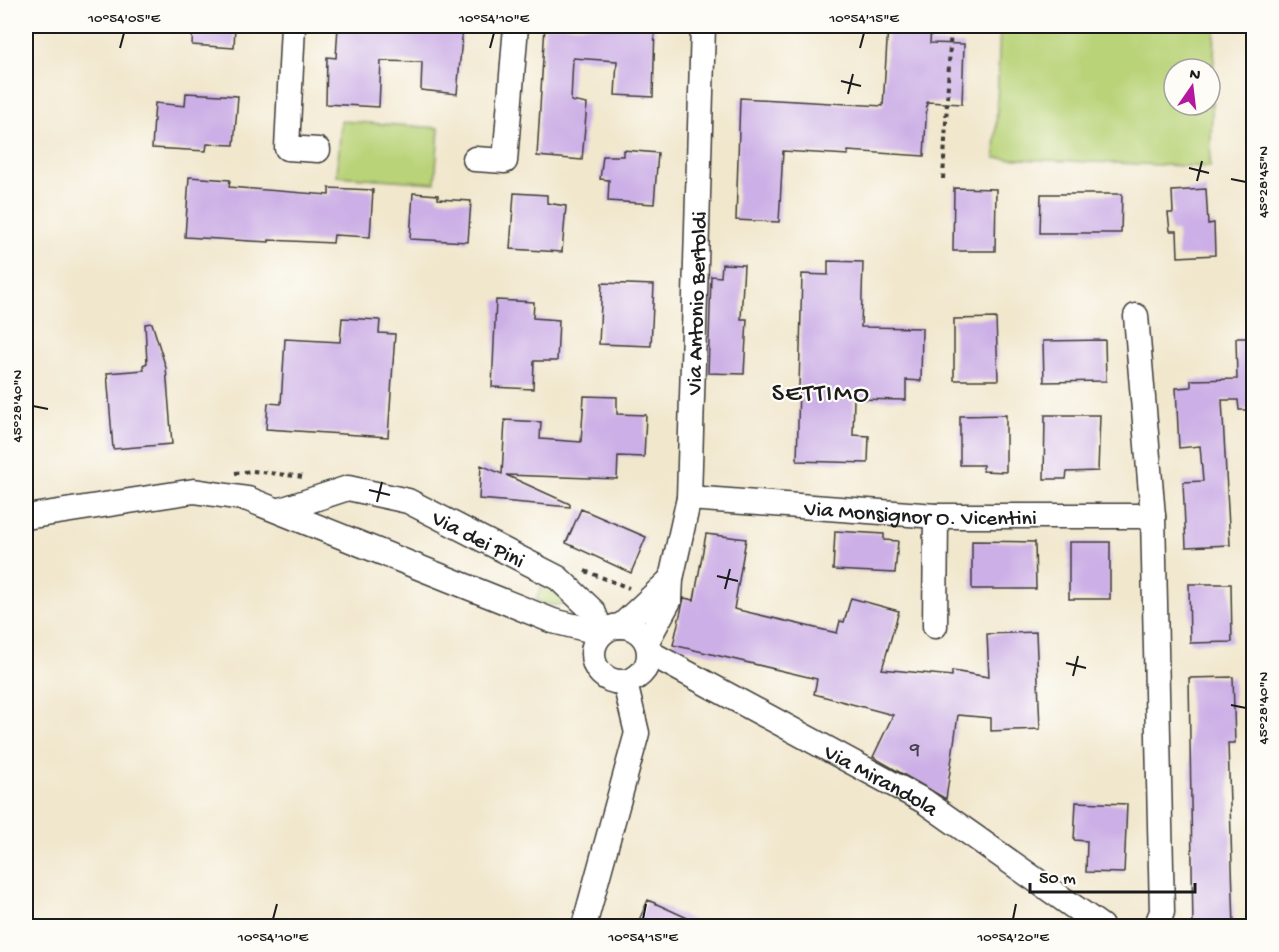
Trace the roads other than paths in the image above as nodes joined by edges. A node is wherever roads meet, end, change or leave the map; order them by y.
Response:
1 (293, 26) edge
2 (516, 26) edge
3 (703, 26) edge
4 (318, 150) dead end
5 (475, 159) dead end
6 (1136, 316) dead end
7 (348, 488) junction
8 (689, 498) junction
9 (281, 510) junction
10 (936, 516) junction
11 (1153, 516) junction
12 (26, 517) edge
13 (335, 533) junction
14 (671, 579) junction
15 (934, 626) dead end
16 (605, 638) junction
17 (648, 647) junction
18 (625, 683) junction
19 (584, 927) edge
20 (1101, 927) edge
21 (1156, 927) edge

1 - 4 street
2 - 5 street
3 - 8 street, Via Antonio Bertoldi
6 - 11 street
7 - 9 street
7 - 13 street
7 - 16 street, Via dei Pini
8 - 10 street, Via Monsignor O. Vicentini
8 - 14 street, Via Antonio Bertoldi
9 - 12 street, Via dei Pini
9 - 13 street, Via dei Pini
10 - 11 street, Via Monsignor O. Vicentini
10 - 15 street
11 - 21 street
13 - 16 street, Via dei Pini
14 - 16 street
14 - 17 street, Via Antonio Bertoldi
16 - 17 street
16 - 18 street
17 - 18 street
17 - 20 street, Via Mirandola
18 - 19 street

